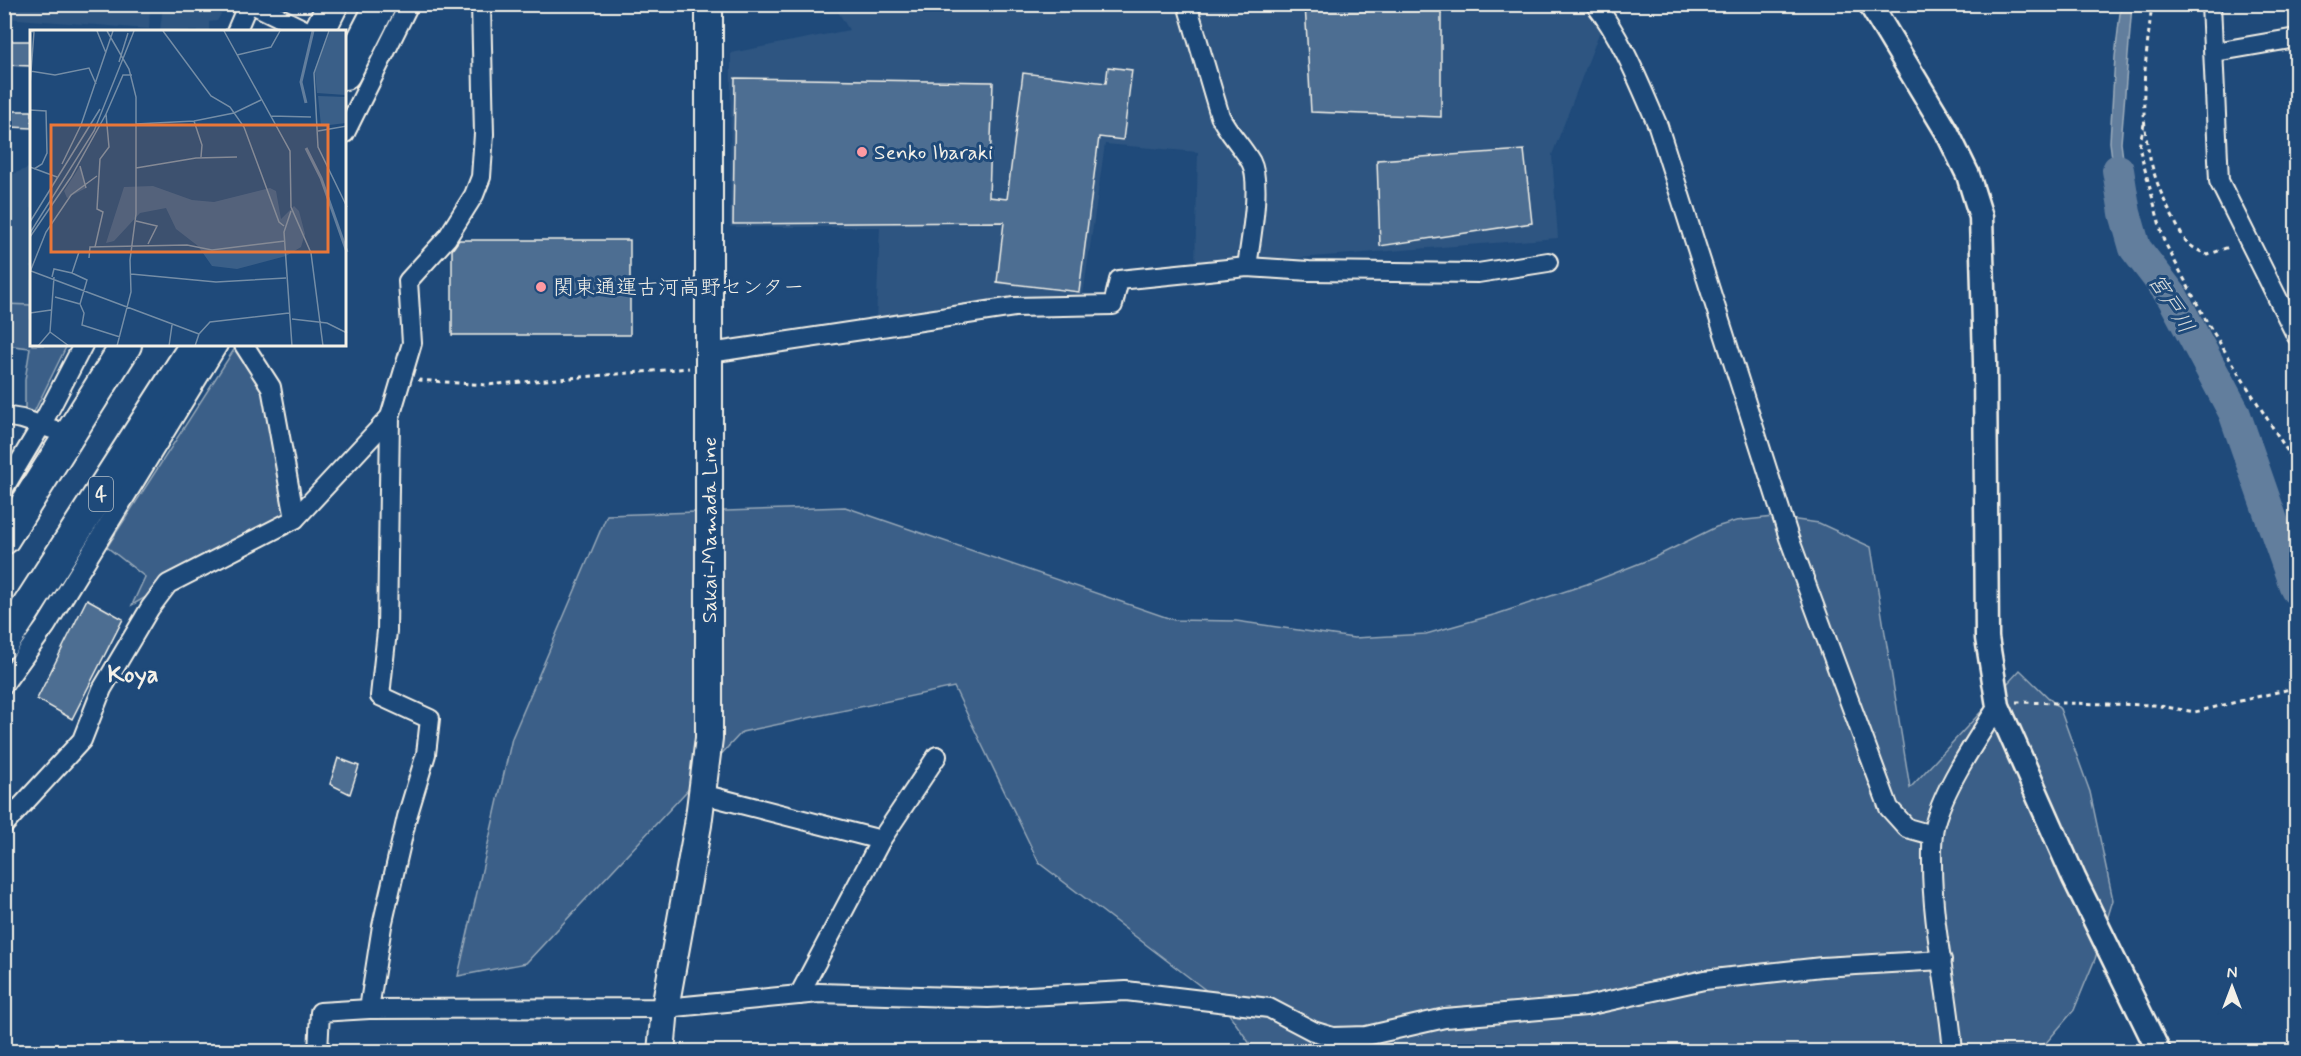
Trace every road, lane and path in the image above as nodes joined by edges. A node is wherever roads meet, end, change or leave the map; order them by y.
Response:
1 (248, 4) edge
2 (252, 4) edge
3 (333, 4) edge
4 (381, 4) edge
5 (409, 4) edge
6 (481, 4) edge
7 (709, 4) edge
8 (1187, 4) edge
9 (1594, 4) edge
10 (1870, 4) edge
11 (2152, 4) edge
12 (2211, 4) edge
13 (237, 30) edge
14 (305, 30) edge
15 (320, 30) edge
16 (2296, 38) edge
17 (2215, 52) junction
18 (346, 72) edge
19 (2144, 124) junction
20 (346, 131) edge
21 (2248, 239) junction
22 (1548, 262) dead end
23 (1247, 267) junction
24 (2296, 336) edge
25 (82, 346) edge
26 (125, 346) edge
27 (194, 346) edge
28 (217, 346) edge
29 (245, 346) edge
30 (710, 360) junction
31 (401, 379) junction
32 (4, 416) edge
33 (390, 417) junction
34 (41, 426) junction
35 (70, 435) junction
36 (2296, 478) edge
37 (4, 488) edge
38 (294, 519) junction
39 (4, 539) edge
40 (4, 643) edge
41 (4, 684) edge
42 (2296, 690) edge
43 (1997, 704) junction
44 (937, 756) dead end
45 (702, 794) junction
46 (4, 825) edge
47 (1932, 836) junction
48 (881, 840) junction
49 (1942, 960) junction
50 (799, 995) junction
51 (665, 1008) junction
52 (369, 1010) junction
53 (318, 1052) edge
54 (661, 1052) edge
55 (1953, 1052) edge
56 (2159, 1052) edge

1 - 13 street
2 - 14 street
3 - 15 highway
4 - 18 highway
5 - 20 street
6 - 31 street
7 - 30 main road, Sakai-Mamada Line
8 - 23 street
9 - 47 street
10 - 43 street
11 - 19 path
12 - 17 street
16 - 17 street
17 - 21 street
19 - 21 path
19 - 36 path
21 - 24 street
22 - 23 street
23 - 30 street
25 - 34 street
26 - 35 highway
27 - 40 highway, 4
28 - 41 street
29 - 38 street
30 - 31 path
30 - 45 main road, Sakai-Mamada Line
31 - 33 street
32 - 34 street
33 - 38 street
33 - 52 street
34 - 35 street
34 - 37 street
35 - 39 highway
38 - 46 street
42 - 43 path
43 - 47 street
43 - 56 street
44 - 48 street
45 - 48 street
45 - 51 main road, Sakai-Mamada Line
47 - 49 street
48 - 50 street
49 - 50 street
49 - 55 street
50 - 51 street
51 - 52 street
51 - 54 main road, Sakai-Mamada Line
52 - 53 street

